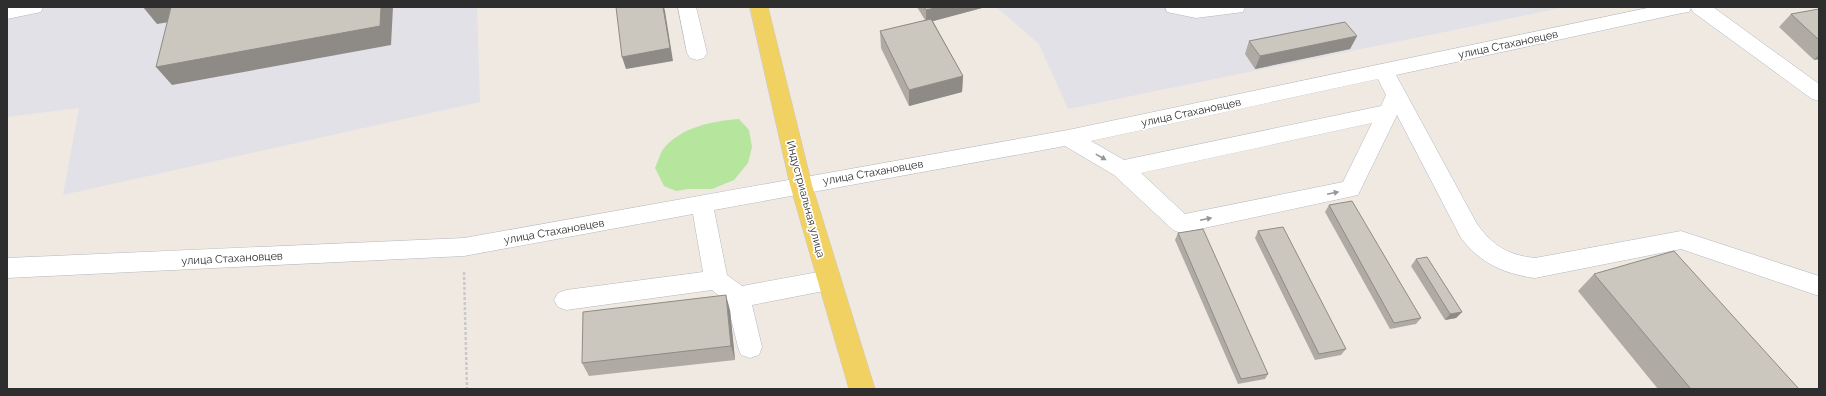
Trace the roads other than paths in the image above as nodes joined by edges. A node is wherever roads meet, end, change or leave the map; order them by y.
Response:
1 (34, 7) edge
2 (687, 7) edge
3 (758, 7) edge
4 (1174, 7) edge
5 (1236, 7) edge
6 (1682, 7) edge
7 (1700, 7) edge
8 (1194, 10) edge
9 (7, 12) edge
10 (697, 53) dead end
11 (1383, 70) junction
12 (1819, 94) edge
13 (1391, 104) junction
14 (1068, 138) junction
15 (1122, 169) junction
16 (800, 185) junction
17 (702, 204) junction
18 (7, 268) edge
19 (716, 280) junction
20 (829, 280) junction
21 (1819, 286) edge
22 (738, 298) junction
23 (566, 300) dead end
24 (750, 347) dead end
25 (858, 388) edge

1 - 9 street
2 - 10 street
3 - 16 main road, Индустриальная улица
4 - 8 street
5 - 8 street
6 - 11 street, улица Стахановцев
7 - 12 street
11 - 13 street
11 - 14 street, улица Стахановцев
13 - 15 street
15 -> 13 street
13 - 21 street
14 -> 15 street
14 - 16 street, улица Стахановцев
16 - 17 street, улица Стахановцев
16 - 20 main road, Индустриальная улица
17 - 18 street, улица Стахановцев
17 - 19 street
19 - 22 street
19 - 23 street
20 - 22 street
20 - 25 main road, Индустриальная улица
22 - 24 street

